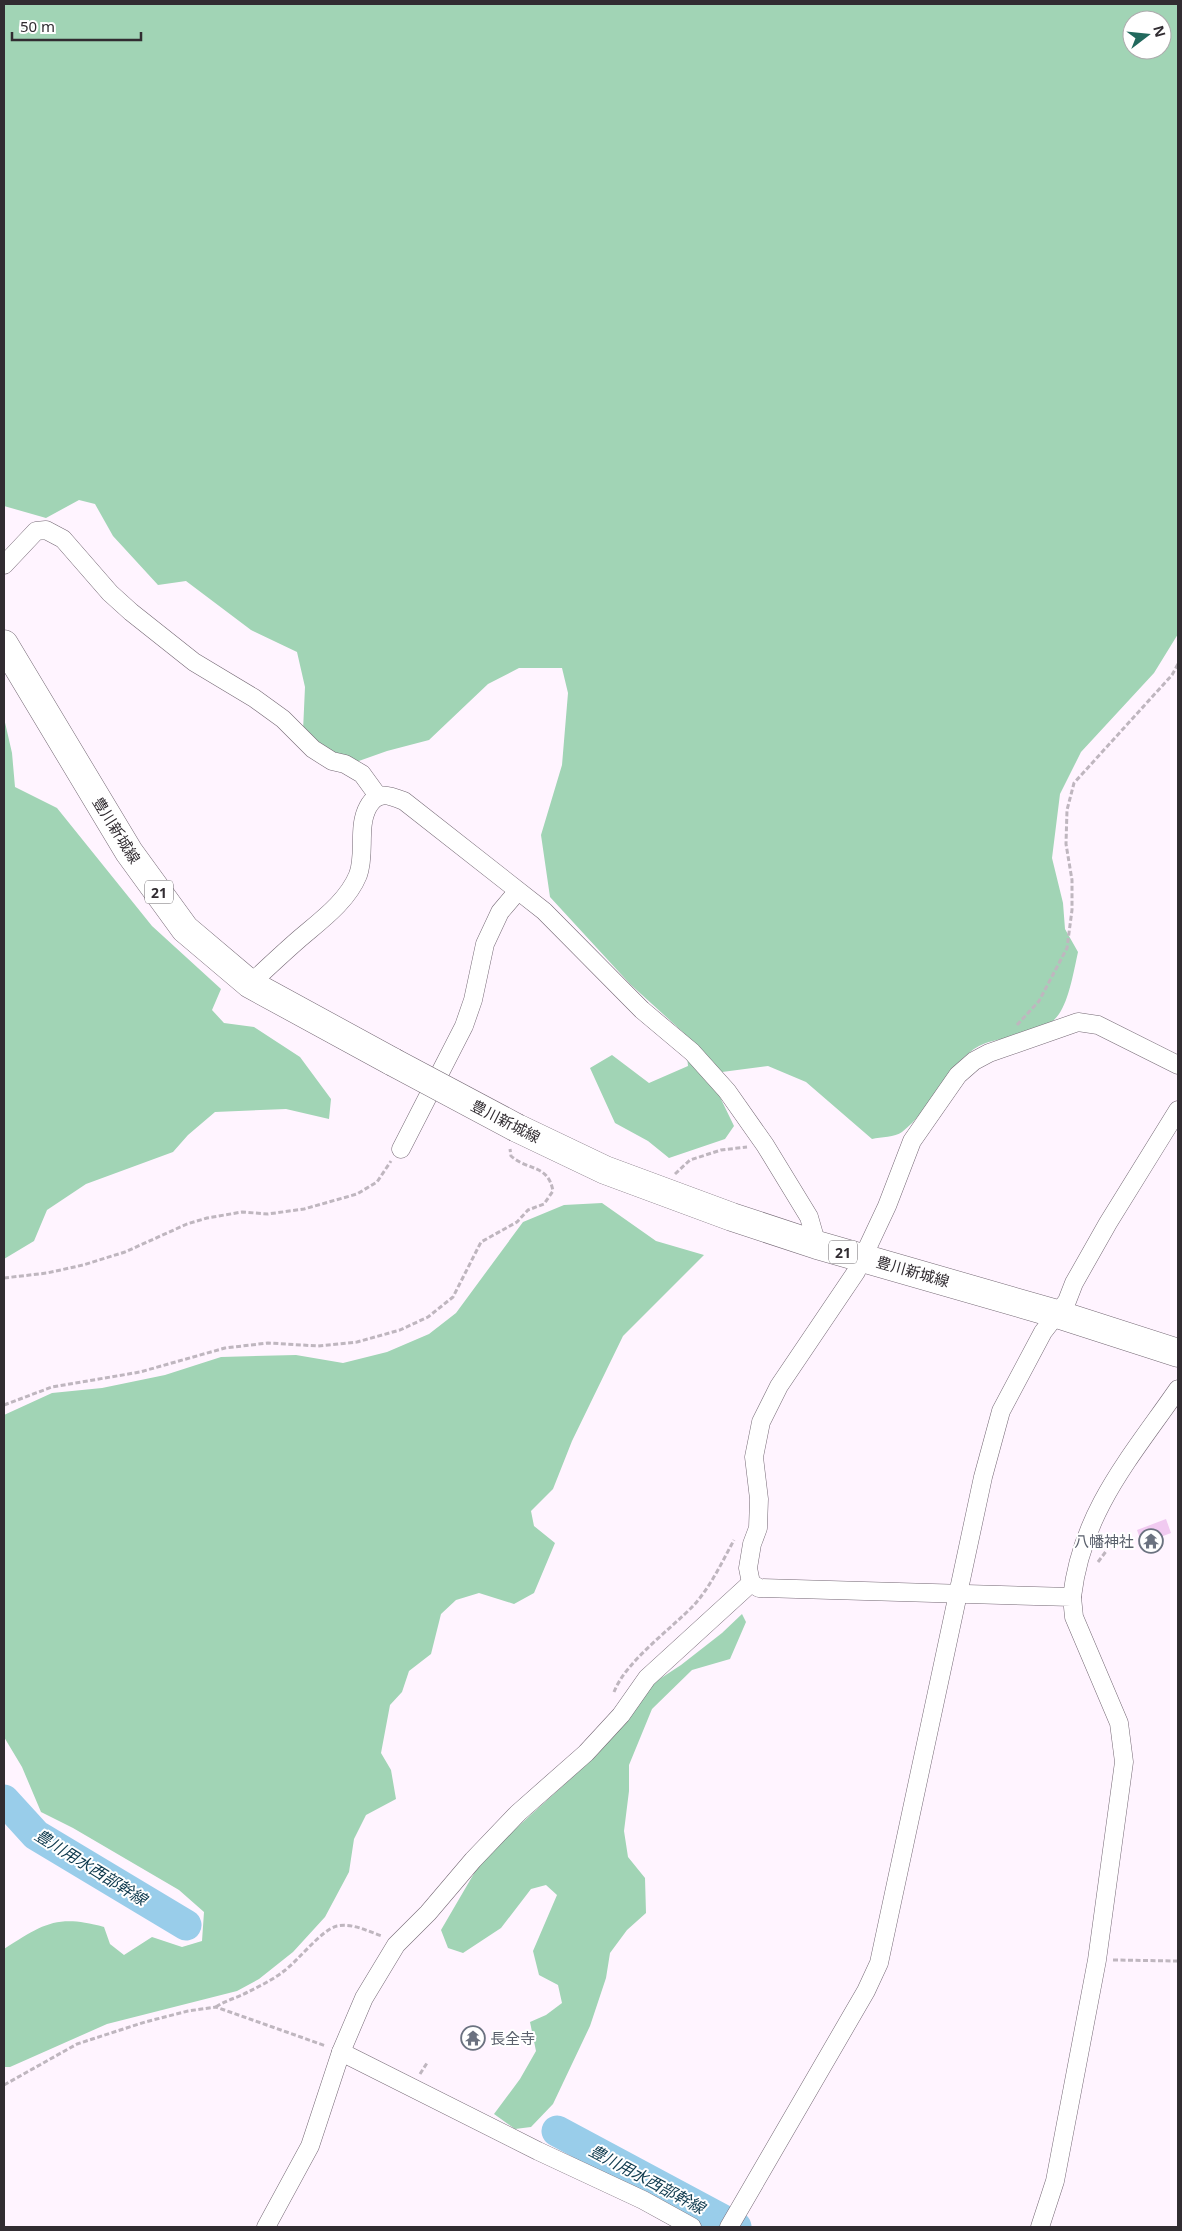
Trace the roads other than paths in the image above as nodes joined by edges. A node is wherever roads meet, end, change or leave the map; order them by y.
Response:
1 (4, 566) edge
2 (4, 644) edge
3 (378, 796) junction
4 (517, 892) junction
5 (250, 984) junction
6 (1178, 1065) edge
7 (1178, 1110) edge
8 (400, 1149) road end
9 (817, 1245) junction
10 (864, 1257) junction
11 (1056, 1314) junction
12 (1178, 1353) edge
13 (1178, 1389) edge
14 (751, 1582) junction
15 (958, 1592) junction
16 (1072, 1596) junction
17 (341, 2052) junction
18 (266, 2227) edge
19 (692, 2227) edge
20 (729, 2227) edge
21 (1040, 2227) edge

1 - 3 street
2 - 5 main road, 豊川新城線 / 21
3 - 4 street
3 - 5 street
4 - 8 street
4 - 9 street
5 - 9 main road, 豊川新城線 / 21, bridge
6 - 10 street
7 - 11 street
9 - 10 main road, 豊川新城線 / 21
10 - 11 main road, 豊川新城線 / 21
10 - 14 street
11 - 12 main road, 豊川新城線 / 21
11 - 15 street
13 - 16 street
14 - 15 street
14 - 17 street
15 - 16 street
15 - 20 street
16 - 21 street
17 - 18 street
17 - 19 street

